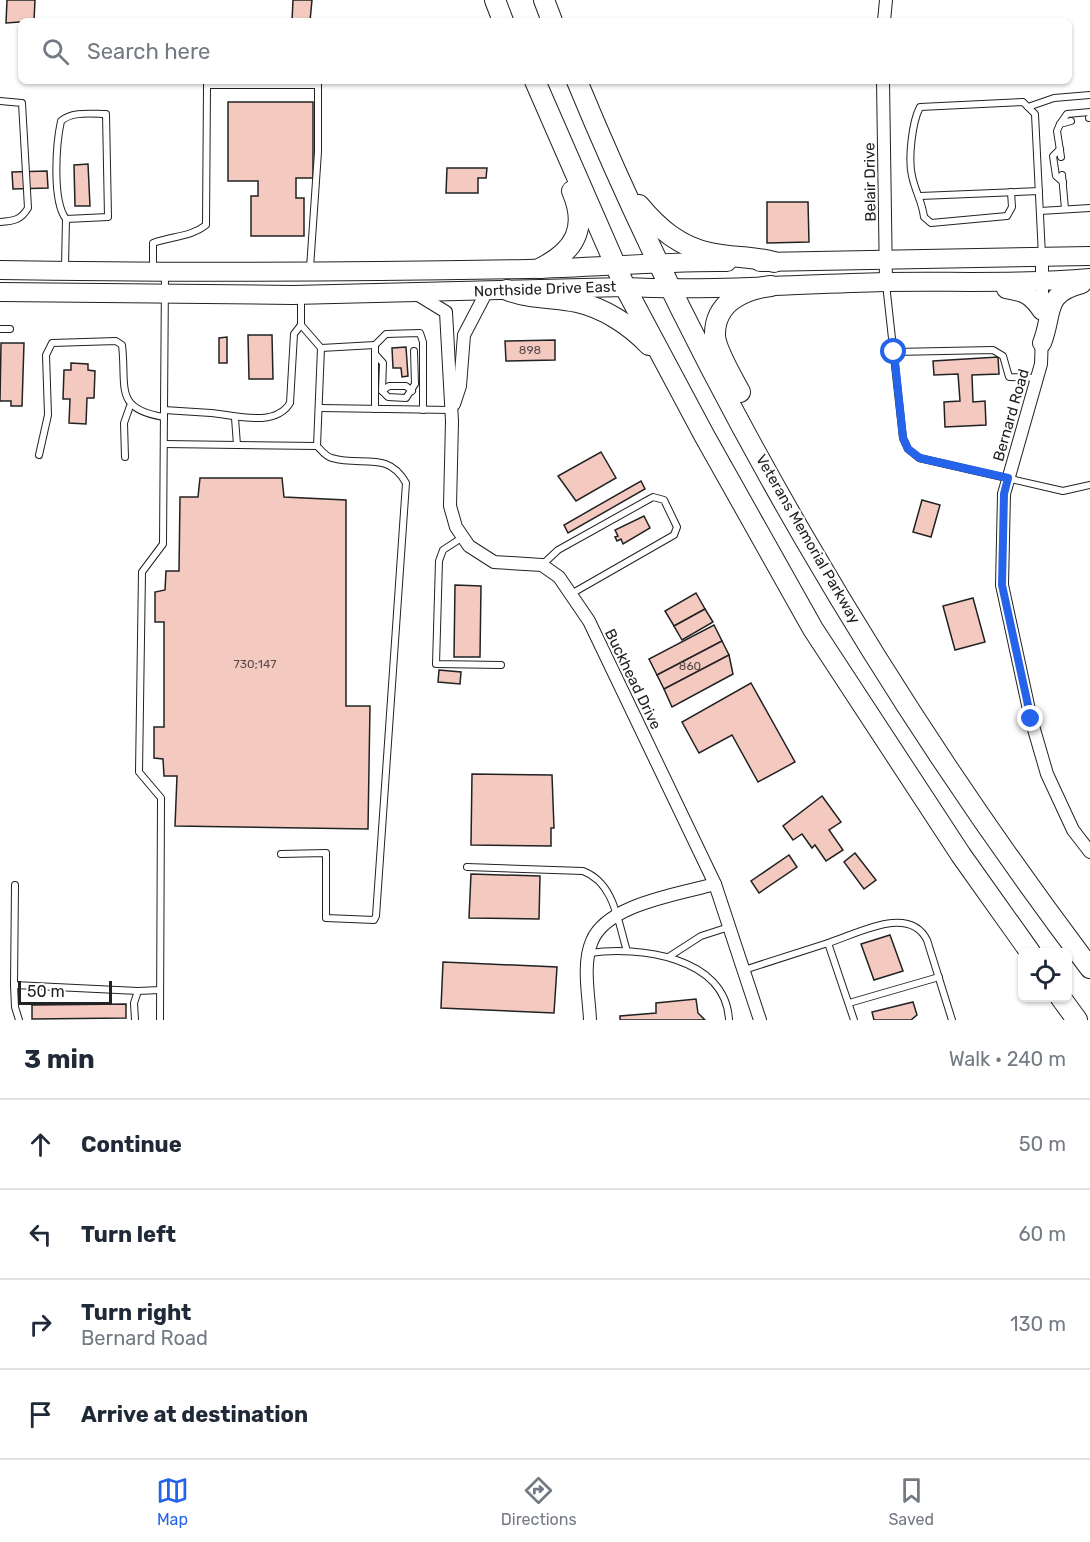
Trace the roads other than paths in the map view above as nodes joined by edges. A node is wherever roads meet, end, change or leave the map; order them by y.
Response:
1 (495, 0) edge
2 (502, 0) edge
3 (544, 0) edge
4 (886, 0) edge
5 (502, 18) edge
6 (509, 18) edge
7 (551, 18) edge
8 (884, 18) edge
9 (526, 84) edge
10 (536, 84) edge
11 (578, 84) edge
12 (883, 84) edge
13 (1090, 95) edge
14 (0, 101) edge
15 (1028, 107) junction
16 (1090, 116) edge
17 (1071, 121) dead end
18 (1060, 124) junction
19 (625, 189) junction
20 (1039, 191) junction
21 (1011, 192) junction
22 (921, 196) junction
23 (1090, 208) edge
24 (1065, 209) junction
25 (1040, 211) junction
26 (66, 219) junction
27 (0, 222) edge
28 (1090, 256) edge
29 (1042, 257) junction
30 (886, 259) junction
31 (659, 261) junction
32 (774, 262) junction
33 (615, 265) junction
34 (541, 268) junction
35 (0, 270) edge
36 (65, 271) junction
37 (310, 272) junction
38 (159, 273) junction
39 (1090, 280) edge
40 (886, 282) junction
41 (931, 282) junction
42 (1042, 282) junction
43 (771, 286) junction
44 (625, 287) junction
45 (672, 289) junction
46 (507, 290) junction
47 (487, 291) junction
48 (0, 292) edge
49 (413, 292) junction
50 (165, 293) junction
51 (301, 295) junction
52 (1042, 311) junction
53 (302, 325) junction
54 (0, 329) edge
55 (10, 329) dead end
56 (413, 333) junction
57 (413, 342) dead end
58 (1042, 343) junction
59 (375, 345) junction
60 (321, 348) junction
61 (414, 351) dead end
62 (894, 352) junction
63 (375, 354) junction
64 (664, 360) junction
65 (1038, 378) junction
66 (382, 391) junction
67 (412, 391) junction
68 (130, 406) junction
69 (320, 408) junction
70 (375, 409) junction
71 (423, 410) junction
72 (452, 410) junction
73 (164, 413) junction
74 (236, 418) junction
75 (164, 444) junction
76 (237, 445) junction
77 (316, 446) junction
78 (39, 455) dead end
79 (125, 457) dead end
80 (1008, 478) junction
81 (1090, 485) edge
82 (463, 537) junction
83 (804, 537) junction
84 (542, 565) junction
85 (571, 594) junction
86 (501, 665) dead end
87 (1090, 852) edge
88 (281, 854) dead end
89 (467, 867) dead end
90 (715, 884) junction
91 (15, 885) dead end
92 (619, 914) junction
93 (729, 927) junction
94 (828, 942) junction
95 (1026, 948) edge
96 (627, 951) junction
97 (590, 953) junction
98 (670, 956) junction
99 (1090, 968) edge
100 (743, 970) junction
101 (939, 977) junction
102 (14, 985) junction
103 (138, 990) junction
104 (160, 990) junction
105 (1064, 1002) edge
106 (849, 1003) junction
107 (19, 1020) edge
108 (135, 1020) edge
109 (160, 1020) edge
110 (590, 1020) edge
111 (729, 1020) edge
112 (760, 1020) edge
113 (854, 1020) edge
114 (952, 1020) edge
115 (1077, 1020) edge

1 - 5 highway
2 - 6 highway
3 - 7 highway
4 - 8 street
9 - 34 highway
10 - 33 highway
11 - 19 highway, Veterans Memorial Parkway
12 - 30 street, Belair Drive
13 - 15 lane
14 - 27 lane
15 - 20 lane
15 - 22 lane
16 - 18 lane
17 - 18 lane
18 - 24 lane
19 - 31 highway, Veterans Memorial Parkway
19 - 32 highway
20 - 21 lane
20 - 25 lane
21 - 22 lane
21 - 22 lane
23 - 24 lane
24 - 25 lane
25 - 29 lane
26 - 26 lane
26 - 36 lane
28 - 29 main road, Northside Drive East
29 - 30 main road, Northside Drive East
29 - 42 street, Bernard Road
30 - 32 main road, Northside Drive East
30 - 40 street, Belair Drive
31 - 32 main road, Northside Drive East
31 - 33 main road, Northside Drive East
31 - 45 highway, Veterans Memorial Parkway
33 - 34 main road, Northside Drive East
33 - 44 highway
34 - 37 main road, Northside Drive East
35 - 36 main road, Northside Drive East
36 - 38 main road, Northside Drive East
37 - 38 main road, Northside Drive East
37 - 38 lane
38 - 50 lane
39 - 42 main road, Northside Drive East
39 - 58 main road
40 - 41 main road, Northside Drive East
40 - 43 main road, Northside Drive East
40 - 62 lane
41 - 42 main road, Northside Drive East
41 - 52 main road
42 - 52 street, Bernard Road
43 - 45 main road, Northside Drive East
43 - 83 highway
44 - 45 main road, Northside Drive East
44 - 46 main road, Northside Drive East
44 - 64 highway
45 - 83 highway, Veterans Memorial Parkway
46 - 47 main road, Northside Drive East
46 - 64 highway
47 - 49 main road, Northside Drive East
47 - 72 street
48 - 50 main road, Northside Drive East
49 - 51 main road, Northside Drive East
49 - 72 street
50 - 51 main road, Northside Drive East
50 - 73 lane
51 - 53 lane
52 - 58 street, Bernard Road
53 - 60 lane
53 - 74 lane
54 - 55 lane
56 - 57 lane
56 - 59 lane
56 - 71 lane
58 - 65 street, Bernard Road
59 - 60 lane
59 - 63 lane
60 - 69 lane
61 - 67 lane
62 - 65 lane
62 - 80 lane
63 - 66 lane
63 - 70 lane
64 - 95 highway
65 - 80 street, Bernard Road
66 - 67 lane
66 - 67 lane
68 - 73 lane
68 - 78 lane
68 - 79 lane
69 - 70 lane
69 - 77 lane
70 - 71 lane
71 - 72 lane
72 - 82 street
73 - 74 lane
73 - 75 lane
74 - 76 lane
75 - 76 lane
75 - 104 lane
76 - 77 lane
77 - 88 lane
80 - 81 lane
80 - 87 street, Bernard Road
82 - 84 street
82 - 86 lane
83 - 99 highway, Veterans Memorial Parkway
84 - 85 street, Buckhead Drive
84 - 85 lane
85 - 90 street, Buckhead Drive
89 - 92 lane
90 - 92 street
90 - 93 street, Buckhead Drive
91 - 102 lane
92 - 96 lane
92 - 97 street
93 - 98 lane
93 - 100 street, Buckhead Drive
94 - 100 lane
94 - 101 lane
94 - 106 lane
96 - 97 lane
96 - 98 lane
97 - 110 street
98 - 111 lane
100 - 112 street, Buckhead Drive
101 - 106 lane
101 - 114 lane
102 - 103 lane
102 - 107 lane
103 - 104 lane
103 - 108 lane
104 - 109 lane
105 - 115 highway
106 - 113 lane

